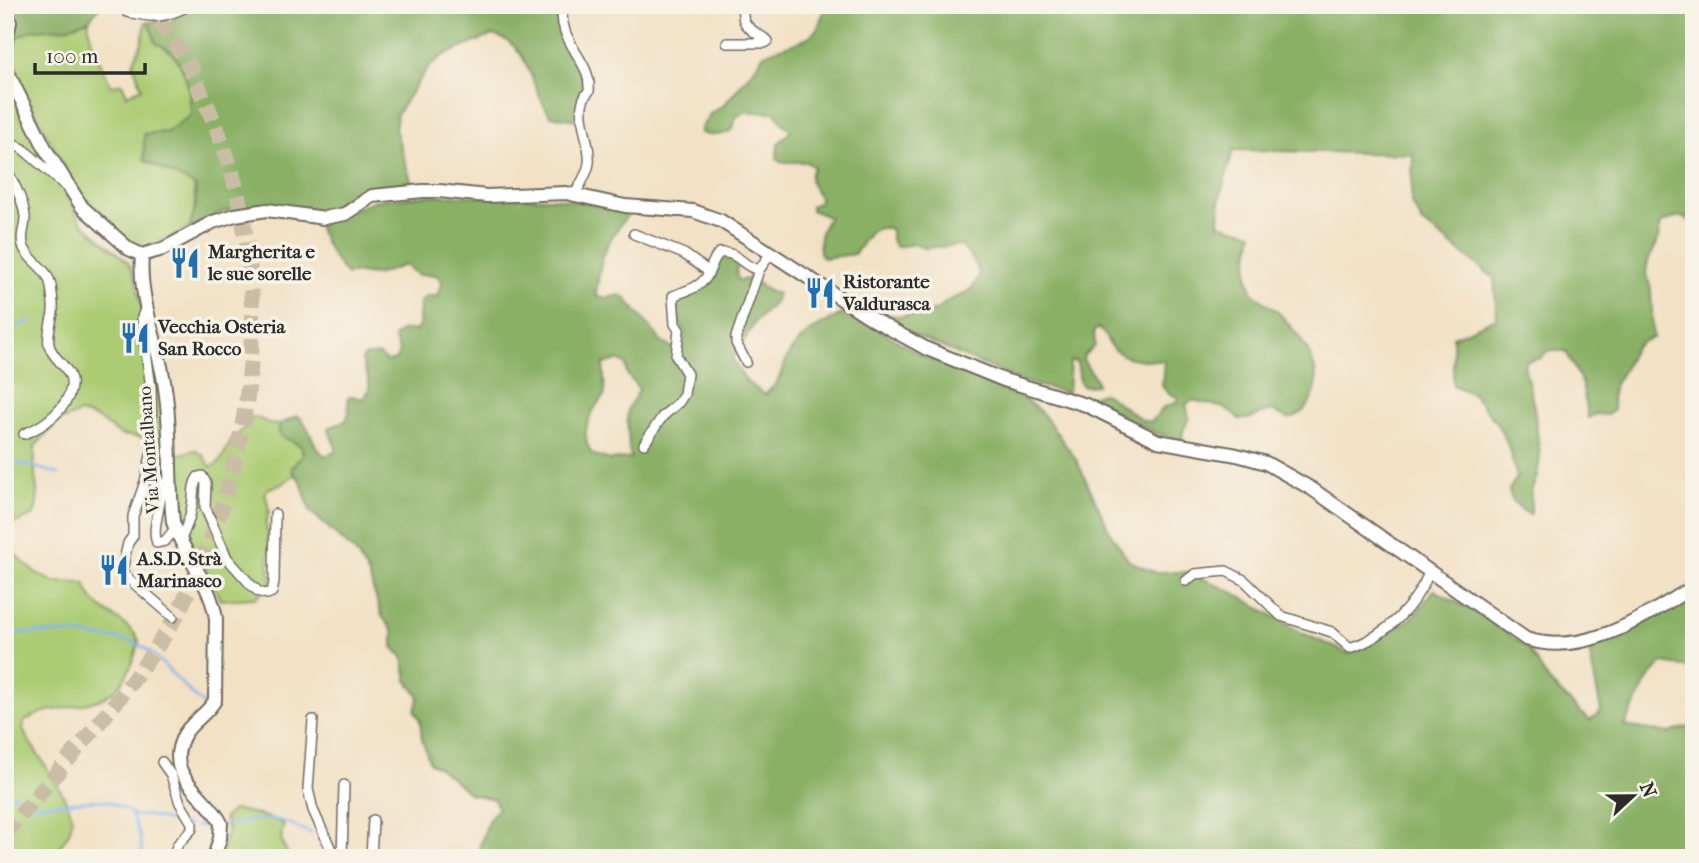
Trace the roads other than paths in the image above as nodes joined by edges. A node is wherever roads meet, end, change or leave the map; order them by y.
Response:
1 (189, 5) edge
2 (563, 5) edge
3 (744, 5) edge
4 (5, 9) edge
5 (127, 12) dead end
6 (727, 43) dead end
7 (5, 45) edge
8 (5, 67) edge
9 (5, 139) edge
10 (5, 167) edge
11 (69, 189) junction
12 (575, 194) junction
13 (634, 234) dead end
14 (771, 253) junction
15 (142, 256) junction
16 (759, 270) junction
17 (708, 271) junction
18 (147, 305) junction
19 (746, 362) dead end
20 (24, 434) dead end
21 (645, 444) dead end
22 (148, 470) junction
23 (275, 514) dead end
24 (178, 535) junction
25 (1430, 572) junction
26 (1186, 581) dead end
27 (1694, 587) edge
28 (173, 617) dead end
29 (313, 720) dead end
30 (162, 762) dead end
31 (344, 785) dead end
32 (373, 820) dead end
33 (172, 858) edge
34 (214, 858) edge
35 (335, 858) edge
36 (342, 858) edge
37 (371, 858) edge

1 - 5 street
2 - 12 street
3 - 6 street
4 - 7 main road
8 - 11 main road
9 - 11 street
10 - 20 street
11 - 15 main road
12 - 14 main road
12 - 15 main road
13 - 17 street
14 - 16 street
14 - 25 main road
15 - 18 main road, Via Montalbano
16 - 17 street
16 - 19 street
17 - 21 street
18 - 22 street
18 - 24 main road, Via Montalbano
22 - 24 street
22 - 28 street
23 - 24 street
24 - 34 main road, Via Montalbano
25 - 26 street
25 - 27 main road
29 - 35 street
30 - 33 street
31 - 36 street
32 - 37 street

